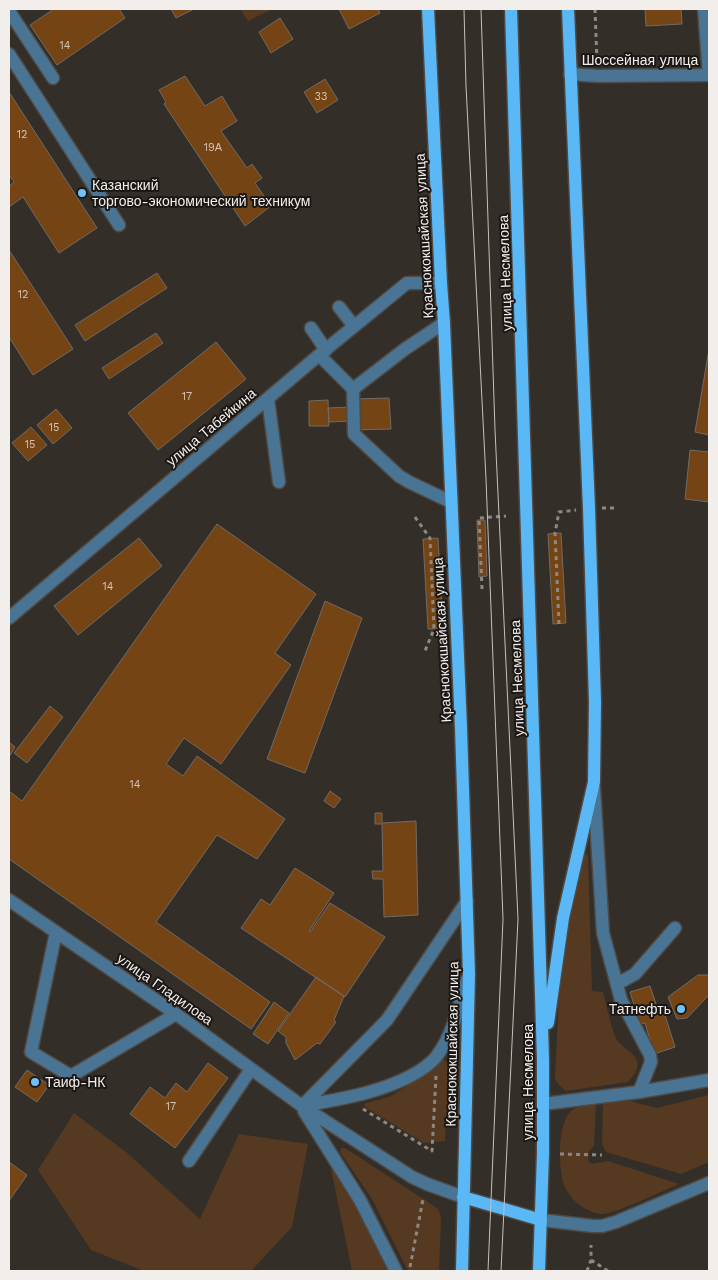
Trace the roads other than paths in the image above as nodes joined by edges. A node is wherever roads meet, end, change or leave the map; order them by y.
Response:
1 (511, 9) edge
2 (568, 9) edge
3 (704, 9) edge
4 (9, 10) edge
5 (427, 10) edge
6 (9, 54) edge
7 (570, 74) junction
8 (709, 75) edge
9 (53, 78) dead end
10 (119, 225) dead end
11 (441, 282) junction
12 (339, 307) dead end
13 (444, 323) junction
14 (354, 326) junction
15 (310, 328) dead end
16 (323, 352) junction
17 (353, 389) junction
18 (268, 399) junction
19 (279, 482) dead end
20 (451, 502) junction
21 (9, 618) edge
22 (594, 782) junction
23 (9, 900) edge
24 (467, 901) junction
25 (675, 928) dead end
26 (56, 932) junction
27 (469, 974) junction
28 (617, 984) junction
29 (176, 1014) junction
30 (544, 1060) junction
31 (251, 1069) junction
32 (709, 1080) edge
33 (640, 1092) junction
34 (543, 1104) junction
35 (302, 1106) junction
36 (189, 1161) dead end
37 (709, 1182) edge
38 (463, 1197) junction
39 (541, 1220) junction
40 (396, 1271) edge
41 (462, 1271) edge
42 (539, 1271) edge

1 - 30 main road, улица Несмелова
2 - 7 main road
3 - 8 street
4 - 9 street
5 - 11 main road, Краснококшайская улица
6 - 10 street
7 - 8 street, Шоссейная улица
7 - 22 main road
11 - 13 main road, Краснококшайская улица
11 - 14 street, улица Табейкина
12 - 14 street
13 - 17 street
13 - 20 main road, Краснококшайская улица
14 - 16 street, улица Табейкина
15 - 16 street
16 - 17 street
16 - 18 street, улица Табейкина
17 - 20 street
18 - 19 street
18 - 21 street, улица Табейкина
20 - 24 main road, Краснококшайская улица
22 - 28 street
22 - 30 main road
23 - 26 street, улица Гладилова
24 - 27 main road, Краснококшайская улица
24 - 35 street
25 - 28 street
26 - 29 street, улица Гладилова
26 - 29 street
27 - 35 street
27 - 38 main road, Краснококшайская улица
28 - 33 street
29 - 31 street, улица Гладилова
30 - 34 main road, улица Несмелова
31 - 35 street, улица Гладилова
31 - 36 street
32 - 33 street
33 - 34 street
34 - 39 main road, улица Несмелова
35 - 38 street, улица Гладилова
35 - 40 street
37 - 39 street
38 - 39 main road
38 - 41 main road, Краснококшайская улица
39 - 42 main road, улица Несмелова

